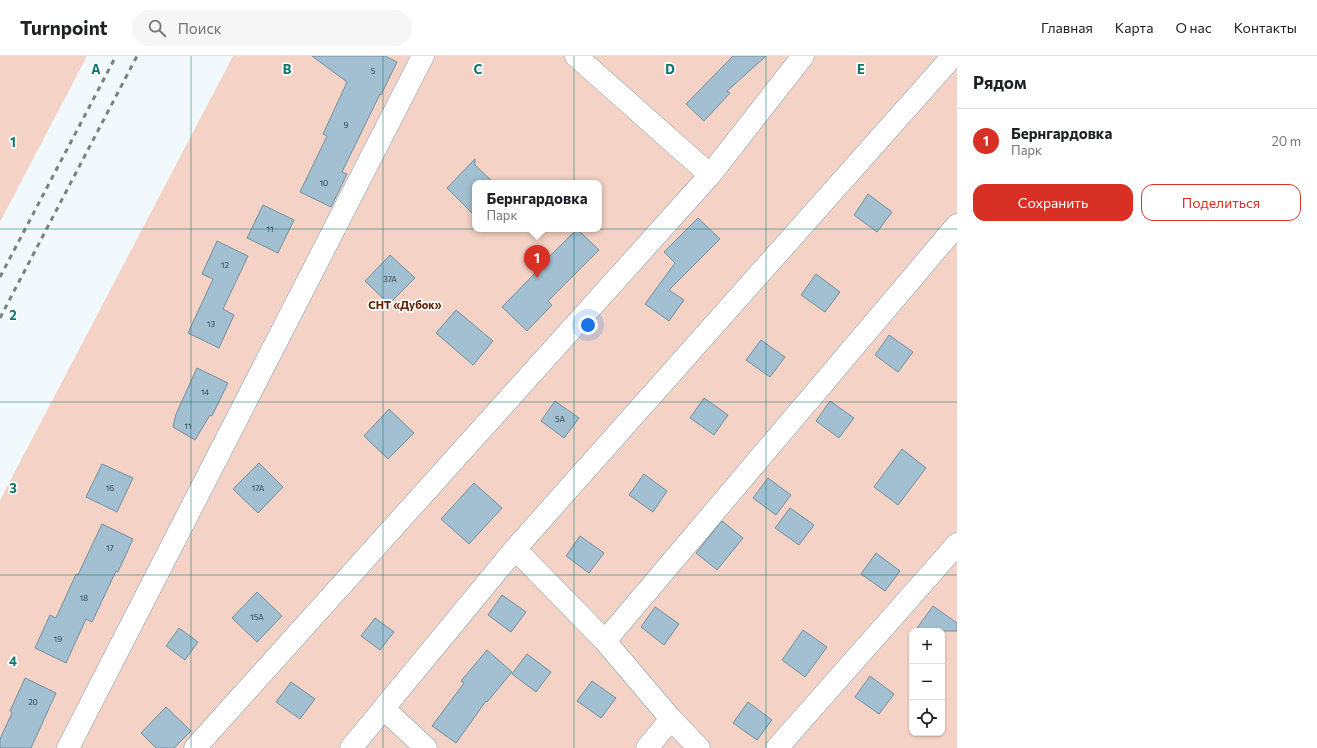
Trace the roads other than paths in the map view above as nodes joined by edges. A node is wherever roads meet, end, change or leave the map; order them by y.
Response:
1 (423, 56) edge
2 (576, 56) edge
3 (803, 56) edge
4 (953, 56) edge
5 (710, 175) junction
6 (957, 225) edge
7 (957, 544) edge
8 (515, 549) junction
9 (605, 640) junction
10 (384, 709) junction
11 (671, 719) junction
12 (68, 748) edge
13 (195, 748) edge
14 (351, 748) edge
15 (426, 748) edge
16 (647, 748) edge
17 (699, 748) edge
18 (777, 748) edge

1 - 12 street
2 - 5 street
3 - 5 street
4 - 8 street
5 - 13 street
6 - 9 street
7 - 18 street
8 - 9 street
8 - 10 street
9 - 11 street
10 - 14 street
10 - 15 street
11 - 16 street
11 - 17 street

